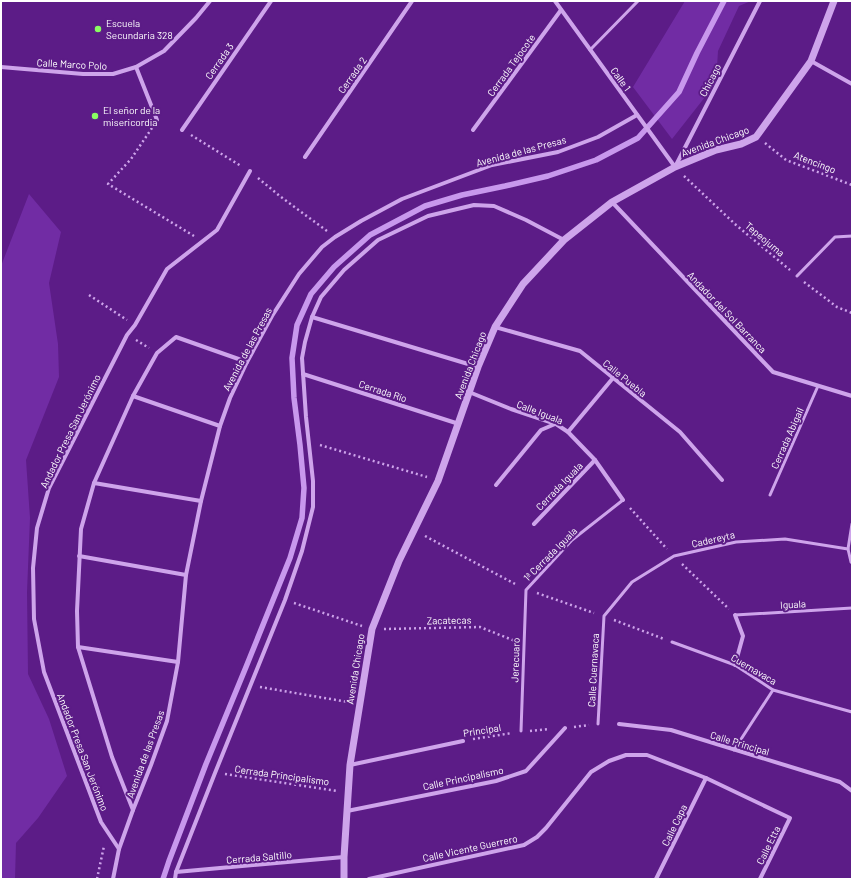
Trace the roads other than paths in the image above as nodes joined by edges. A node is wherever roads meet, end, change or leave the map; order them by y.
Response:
1 (210, 1) edge
2 (271, 1) edge
3 (412, 1) edge
4 (555, 1) edge
5 (638, 1) edge
6 (760, 1) edge
7 (834, 1) edge
8 (561, 10) junction
9 (590, 50) junction
10 (811, 61) junction
11 (1, 67) edge
12 (136, 68) junction
13 (852, 84) edge
14 (637, 116) junction
15 (157, 120) road end
16 (182, 130) dead end
17 (473, 130) dead end
18 (305, 157) dead end
19 (675, 167) junction
20 (250, 171) dead end
21 (612, 202) junction
22 (852, 236) edge
23 (564, 240) junction
24 (797, 276) road end
25 (312, 317) junction
26 (495, 328) junction
27 (247, 362) junction
28 (478, 367) junction
29 (303, 374) junction
30 (613, 378) junction
31 (818, 386) junction
32 (469, 392) junction
33 (133, 396) junction
34 (852, 396) edge
35 (459, 424) junction
36 (556, 424) junction
37 (220, 426) junction
38 (568, 432) junction
39 (595, 460) junction
40 (722, 480) dead end
41 (94, 483) junction
42 (496, 485) dead end
43 (770, 495) dead end
44 (623, 500) joint
45 (201, 501) junction
46 (534, 524) dead end
47 (852, 524) edge
48 (848, 550) junction
49 (79, 556) junction
50 (852, 562) edge
51 (186, 575) junction
52 (526, 590) joint
53 (852, 608) edge
54 (735, 615) joint
55 (604, 616) joint
56 (672, 642) dead end
57 (78, 647) junction
58 (178, 662) junction
59 (735, 665) junction
60 (772, 690) junction
61 (852, 712) edge
62 (598, 724) road end
63 (619, 724) dead end
64 (565, 728) road end
65 (521, 731) road end
66 (463, 741) road end
67 (734, 750) junction
68 (350, 765) junction
69 (706, 778) junction
70 (852, 791) edge
71 (133, 810) junction
72 (347, 811) junction
73 (790, 818) joint
74 (118, 849) junction
75 (344, 857) junction
76 (176, 872) junction
77 (113, 879) edge
78 (175, 879) edge
79 (344, 879) edge
80 (369, 879) edge
81 (656, 879) edge
82 (760, 879) edge

1 - 12 street, Calle Marco Polo
2 - 16 street, Cerrada 3
3 - 18 street, Cerrada 2
4 - 8 street, Calle 1
5 - 9 lane
6 - 19 street, Chicago
7 - 10 street, Avenida Chicago
8 - 9 street, Calle 1
8 - 17 street, Cerrada Tejocote
9 - 14 street, Calle 1
10 - 13 street
10 - 19 street, Avenida Chicago
11 - 12 street, Calle Marco Polo
12 - 15 street
14 - 19 street, Calle 1
14 - 27 street, Avenida de las Presas
19 - 21 street, Avenida Chicago
20 - 74 street, Andador Presa San Jerónimo
21 - 23 street, Avenida Chicago
21 - 31 street, Andador del Sol Barranca
22 - 24 lane
23 - 25 street
23 - 26 street, Avenida Chicago
25 - 28 street
25 - 29 street
26 - 28 street, Avenida Chicago
26 - 30 street, Calle Puebla
27 - 33 street
27 - 37 street, Avenida de las Presas
28 - 32 street, Avenida Chicago
29 - 35 street, Cerrada Río
29 - 76 street
30 - 38 street
30 - 40 street, Calle Puebla
31 - 34 street, Andador del Sol Barranca
31 - 43 lane, Cerrada Abigail
32 - 35 street, Avenida Chicago
32 - 36 street, Calle Iguala
33 - 37 street
33 - 41 street
35 - 68 street, Avenida Chicago
36 - 38 street, Calle Iguala
36 - 42 street
37 - 45 street, Avenida de las Presas
38 - 39 street, Calle Iguala
39 - 44 street, Calle Iguala
39 - 46 street, Cerrada Iguala
41 - 45 street
41 - 49 street
44 - 52 lane, 1ª Cerrada Iguala
45 - 51 street, Avenida de las Presas
47 - 48 lane
48 - 50 lane
48 - 55 lane, Cadereyta
49 - 51 street
49 - 57 street
51 - 58 street, Avenida de las Presas
52 - 65 lane, Jerecuaro
53 - 54 lane, Iguala
54 - 59 street
55 - 62 lane, Calle Cuernavaca
56 - 59 lane, Cuernavaca
57 - 58 street
57 - 71 street
58 - 71 street, Avenida de las Presas
59 - 60 lane, Cuernavaca
60 - 61 lane, Cuernavaca
60 - 67 lane
63 - 67 street, Calle Principal
64 - 72 street, Calle Principalismo
66 - 68 street, Principal
67 - 70 street, Calle Principal
68 - 72 street, Avenida Chicago
69 - 73 street, Calle Vicente Guerrero
69 - 80 street, Calle Vicente Guerrero
69 - 81 street, Calle Capa
71 - 74 street, Avenida de las Presas
72 - 75 street, Avenida Chicago
73 - 82 street, Calle Etta
74 - 77 street, Avenida de las Presas
75 - 76 street, Cerrada Saltillo
75 - 79 street, Avenida Chicago
76 - 78 street

